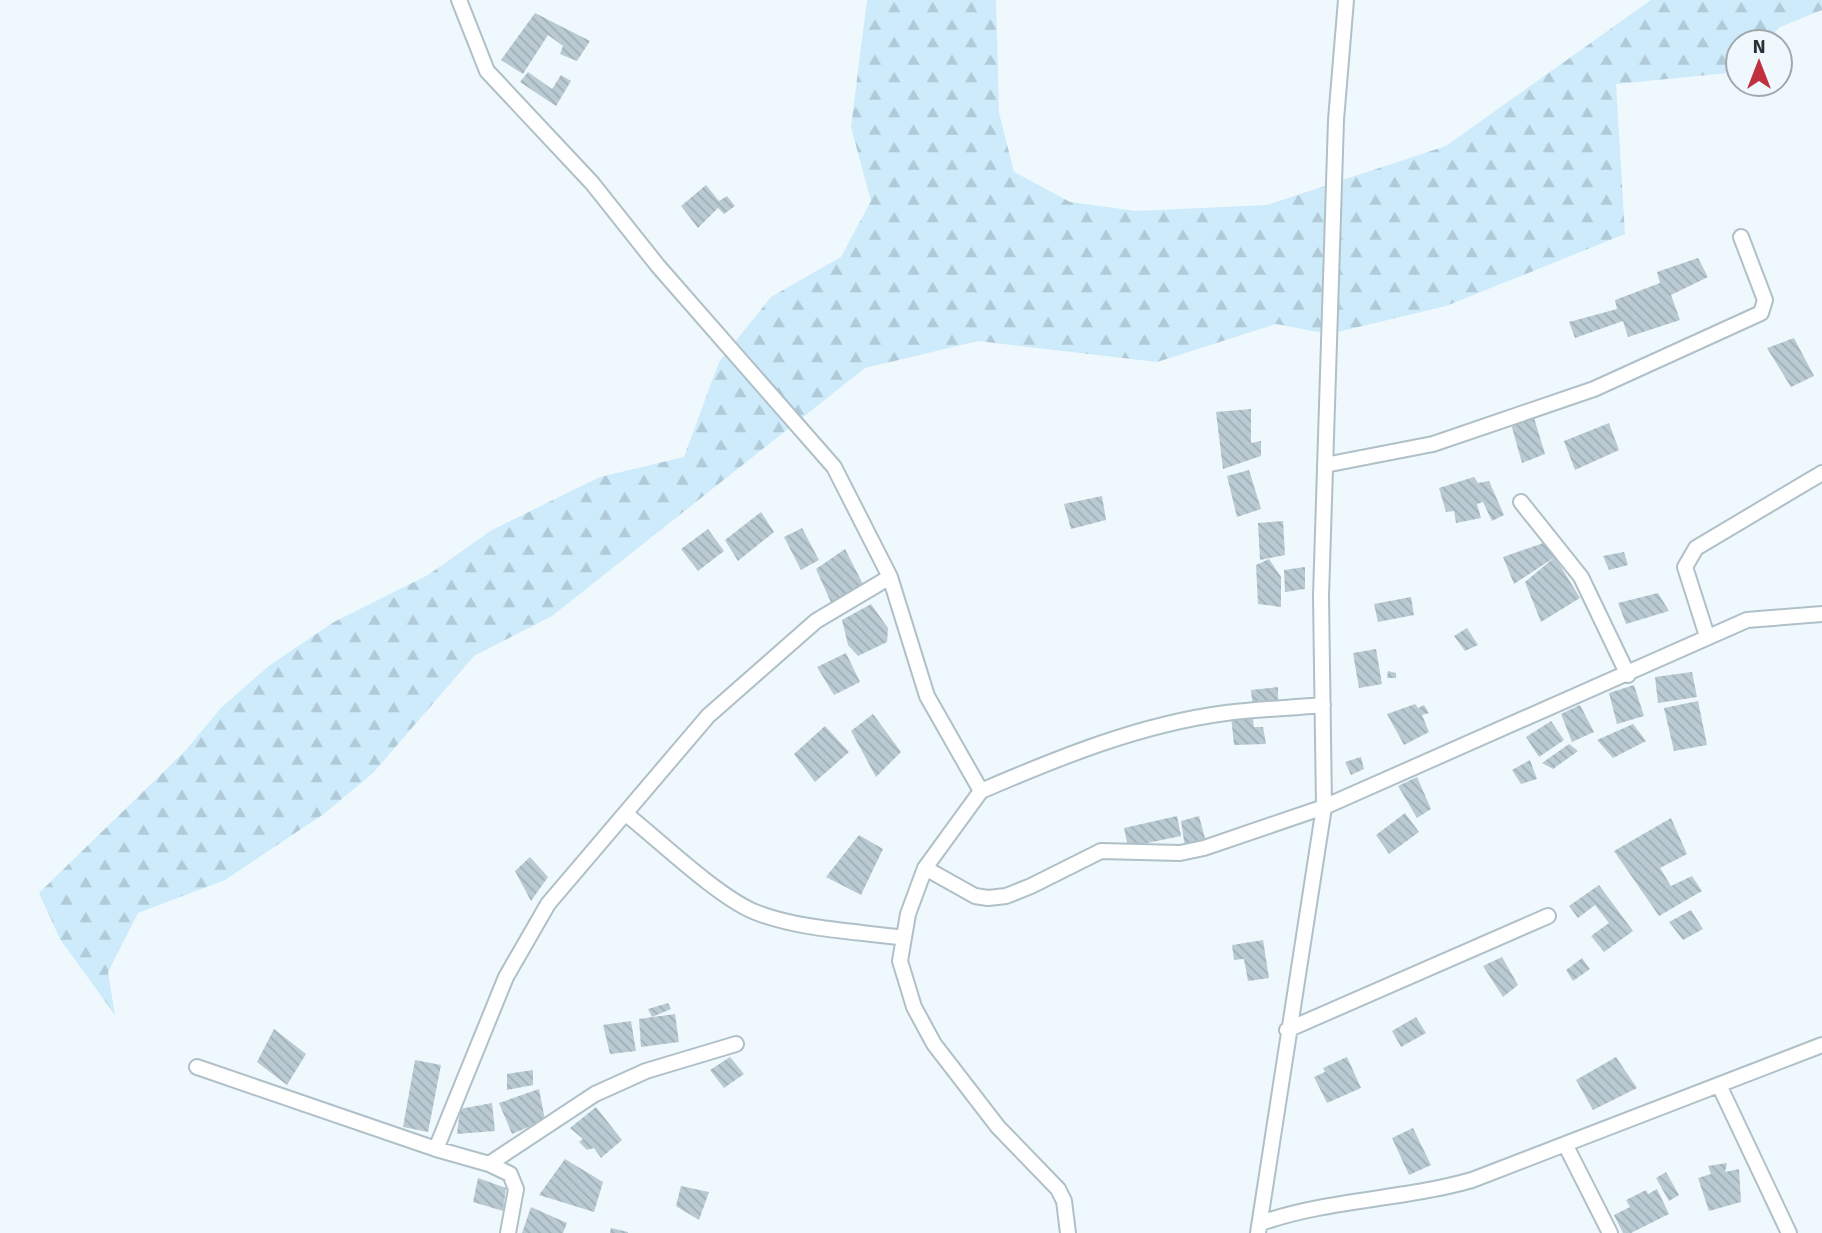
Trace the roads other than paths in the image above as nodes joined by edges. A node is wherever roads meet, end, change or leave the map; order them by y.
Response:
1 (459, 0) edge
2 (1346, 0) edge
3 (1741, 237) dead end
4 (1325, 465) junction
5 (1822, 473) edge
6 (1521, 502) dead end
7 (890, 577) junction
8 (1822, 614) edge
9 (1707, 636) junction
10 (1628, 675) junction
11 (1322, 705) junction
12 (981, 791) junction
13 (1324, 807) junction
14 (626, 814) junction
15 (925, 868) junction
16 (1548, 916) dead end
17 (904, 937) junction
18 (1287, 1030) junction
19 (736, 1044) dead end
20 (1822, 1045) edge
21 (197, 1067) dead end
22 (1719, 1085) junction
23 (1565, 1144) junction
24 (436, 1149) junction
25 (489, 1164) junction
26 (1259, 1228) edge
27 (508, 1233) edge
28 (1068, 1233) edge
29 (1610, 1233) edge
30 (1789, 1233) edge

1 - 7 street
2 - 4 street
3 - 4 street
4 - 11 street
5 - 9 street
6 - 10 street
7 - 12 street
7 - 14 street
8 - 9 street
9 - 10 street
10 - 13 street
11 - 12 street
11 - 13 street
12 - 15 street
13 - 15 street
13 - 18 street
14 - 17 street
14 - 24 street
15 - 17 street
16 - 18 street
17 - 28 street
18 - 26 street
19 - 25 street
20 - 22 street
21 - 24 street
22 - 23 street
22 - 30 street
23 - 26 street
23 - 29 street
24 - 25 street
25 - 27 street

